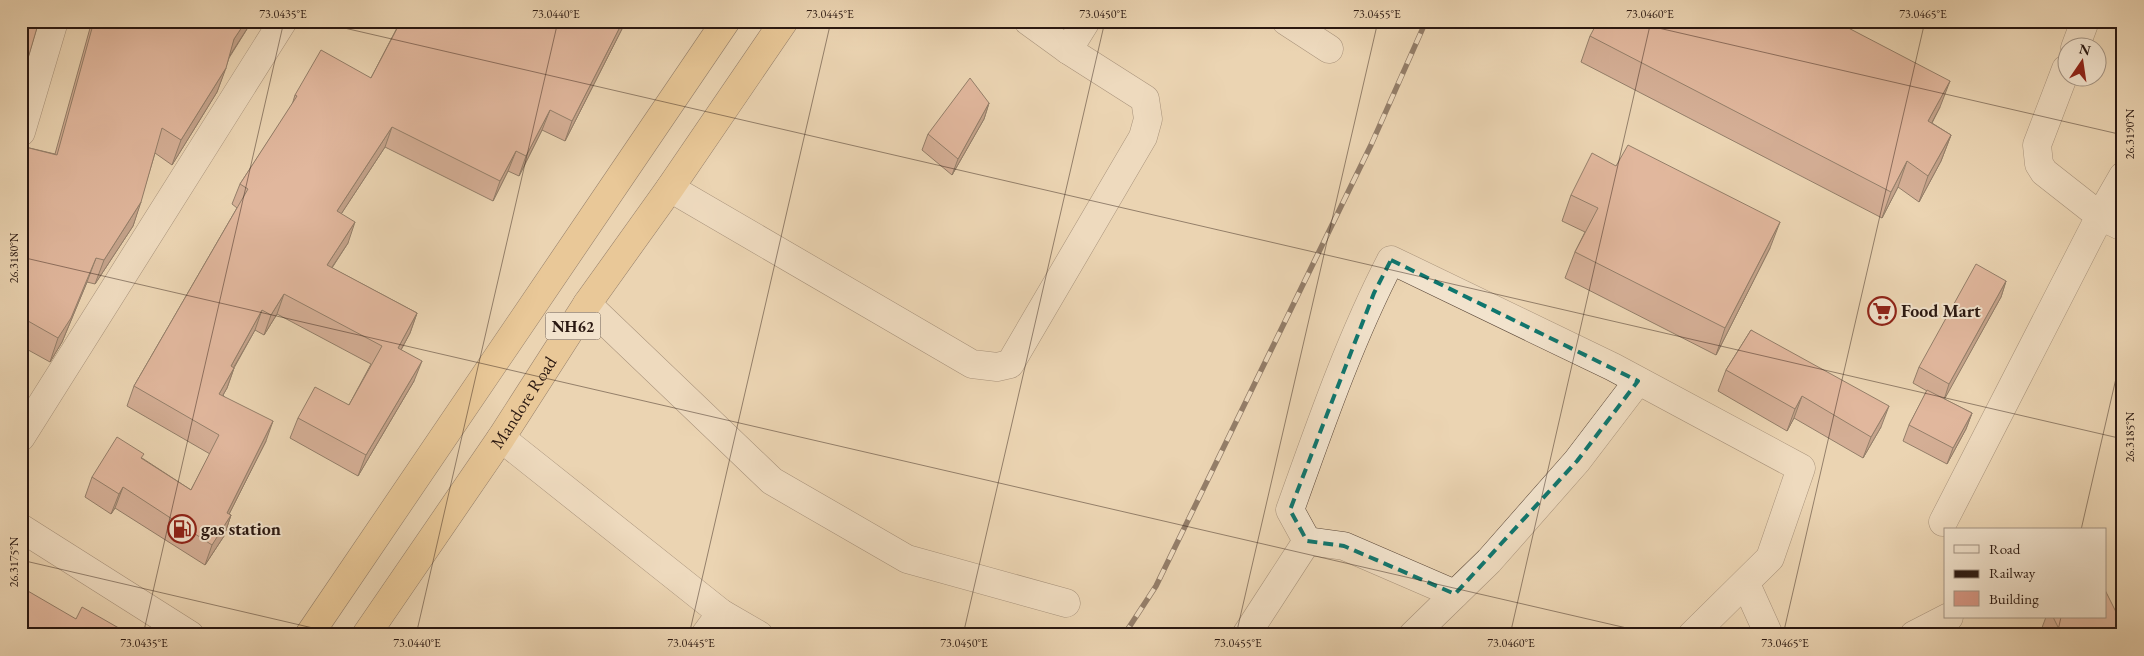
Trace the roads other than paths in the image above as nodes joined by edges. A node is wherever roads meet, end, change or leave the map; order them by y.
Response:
1 (54, 21) edge
2 (283, 21) edge
3 (726, 21) edge
4 (784, 21) edge
5 (1028, 21) edge
6 (1086, 21) edge
7 (1286, 21) edge
8 (2085, 21) edge
9 (2079, 38) edge
10 (1329, 49) dead end
11 (1068, 50) junction
12 (2059, 88) edge
13 (21, 132) edge
14 (2123, 176) edge
15 (670, 188) junction
16 (2112, 222) edge
17 (587, 304) junction
18 (1638, 381) junction
19 (21, 437) edge
20 (501, 438) junction
21 (1943, 522) dead end
22 (21, 528) edge
23 (1307, 541) junction
24 (1746, 584) junction
25 (1455, 594) junction
26 (1066, 603) dead end
27 (721, 613) junction
28 (1947, 618) edge
29 (190, 635) edge
30 (308, 635) edge
31 (366, 635) edge
32 (705, 635) edge
33 (759, 635) edge
34 (1246, 635) edge
35 (1412, 635) edge
36 (1692, 635) edge
37 (1769, 635) edge
38 (1914, 635) edge

1 - 13 street
2 - 19 street
3 - 30 highway, NH62
4 - 15 highway, Mandore Road / NH62
5 - 11 street
6 - 11 street
7 - 10 street
8 - 9 street
11 - 15 street
12 - 16 street
14 - 16 street
15 - 17 highway, Mandore Road / NH62
16 - 21 street
17 - 20 highway, Mandore Road / NH62
17 - 26 street
18 - 23 street
18 - 24 street
18 - 25 street
20 - 27 street
20 - 31 highway, Mandore Road / NH62
22 - 29 street
23 - 25 street
23 - 34 street
24 - 36 street
24 - 37 street
25 - 35 street
27 - 32 street
27 - 33 street
28 - 38 street

